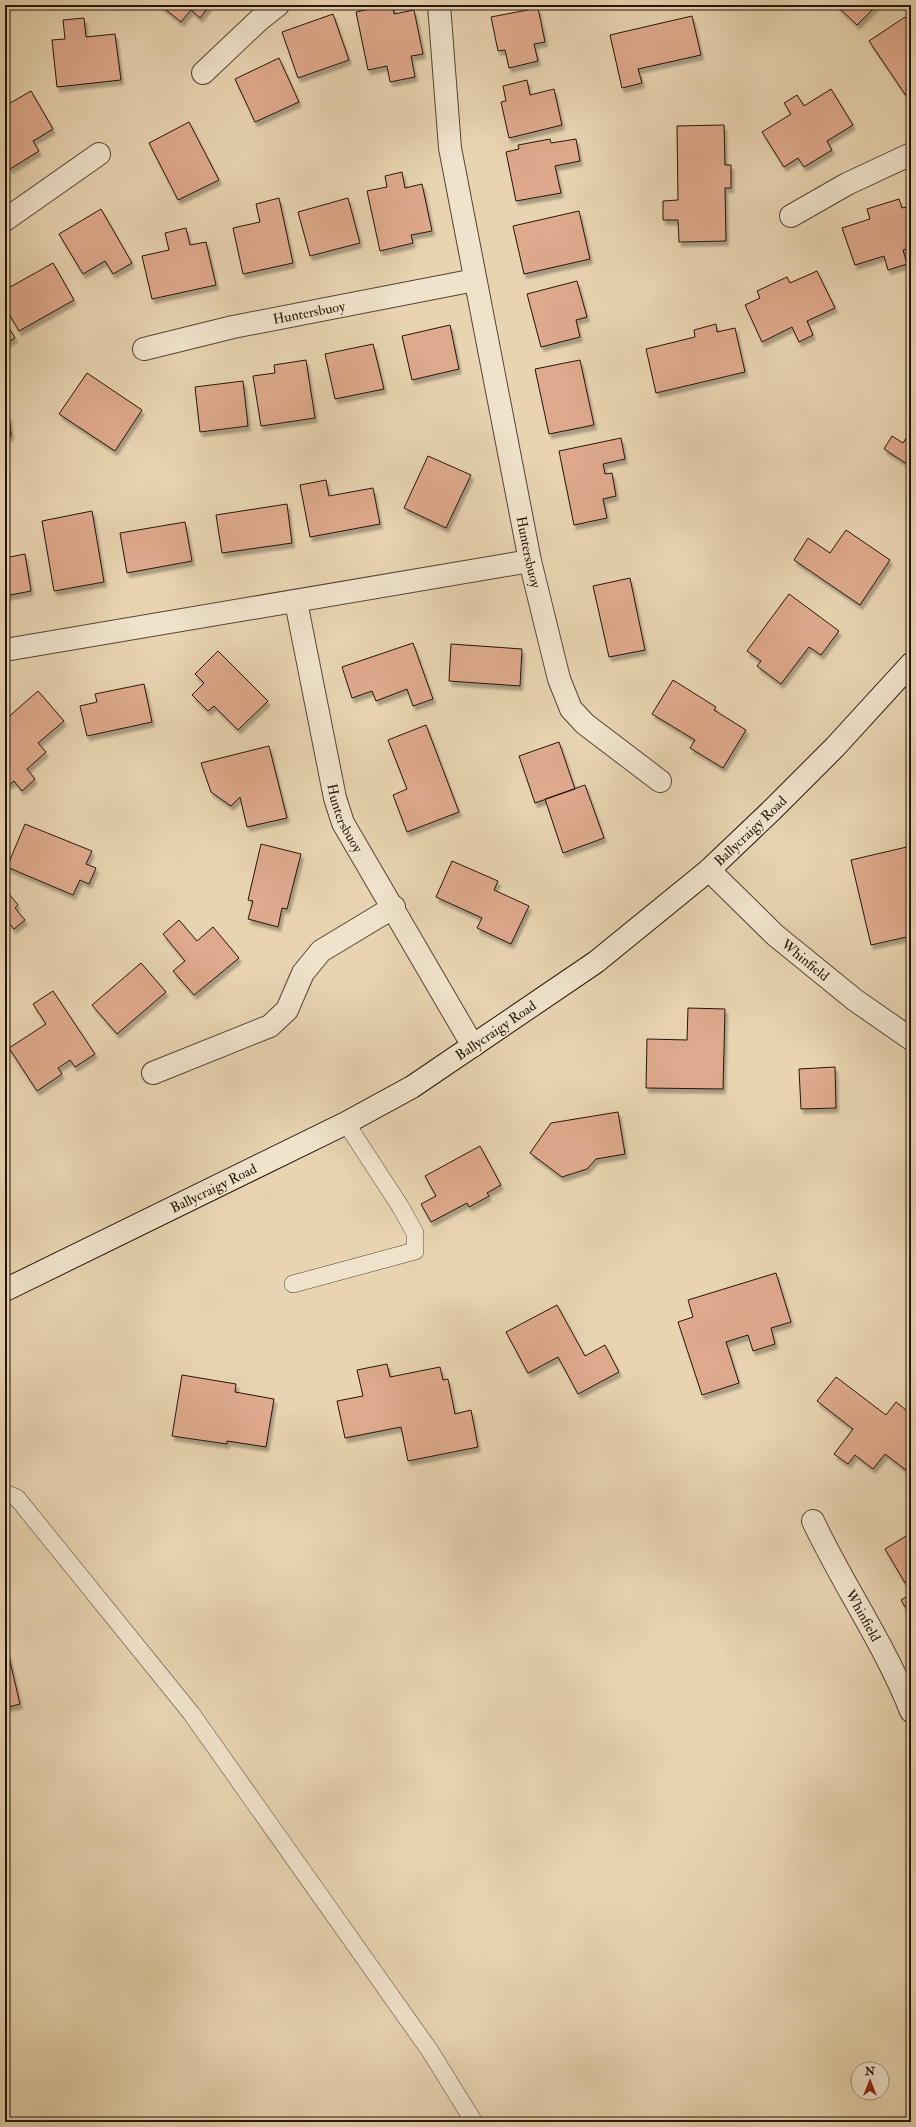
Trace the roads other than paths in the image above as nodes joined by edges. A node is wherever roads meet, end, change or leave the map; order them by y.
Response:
1 (278, 5) edge
2 (439, 5) edge
3 (203, 73) dead end
4 (99, 154) dead end
5 (911, 154) edge
6 (791, 216) dead end
7 (5, 220) edge
8 (475, 280) junction
9 (144, 349) dead end
10 (530, 561) junction
11 (296, 602) junction
12 (5, 650) edge
13 (911, 664) edge
14 (660, 781) dead end
15 (709, 870) junction
16 (394, 907) junction
17 (911, 1039) edge
18 (473, 1046) junction
19 (153, 1073) dead end
20 (346, 1123) junction
21 (293, 1284) dead end
22 (5, 1290) edge
23 (5, 1493) edge
24 (813, 1521) dead end
25 (911, 1711) edge
26 (474, 2122) edge

1 - 3 street
2 - 8 street, Huntersbuoy
4 - 7 street
5 - 6 street
8 - 9 street, Huntersbuoy
8 - 10 street, Huntersbuoy
10 - 11 street
10 - 14 street, Huntersbuoy
11 - 12 street
11 - 16 street, Huntersbuoy
13 - 15 street, Ballycraigy Road
15 - 17 street, Whinfield
15 - 18 street, Ballycraigy Road
16 - 18 street, Huntersbuoy
16 - 19 street
18 - 20 street, Ballycraigy Road
20 - 21 lane
20 - 22 street, Ballycraigy Road
23 - 26 lane
24 - 25 street, Whinfield

